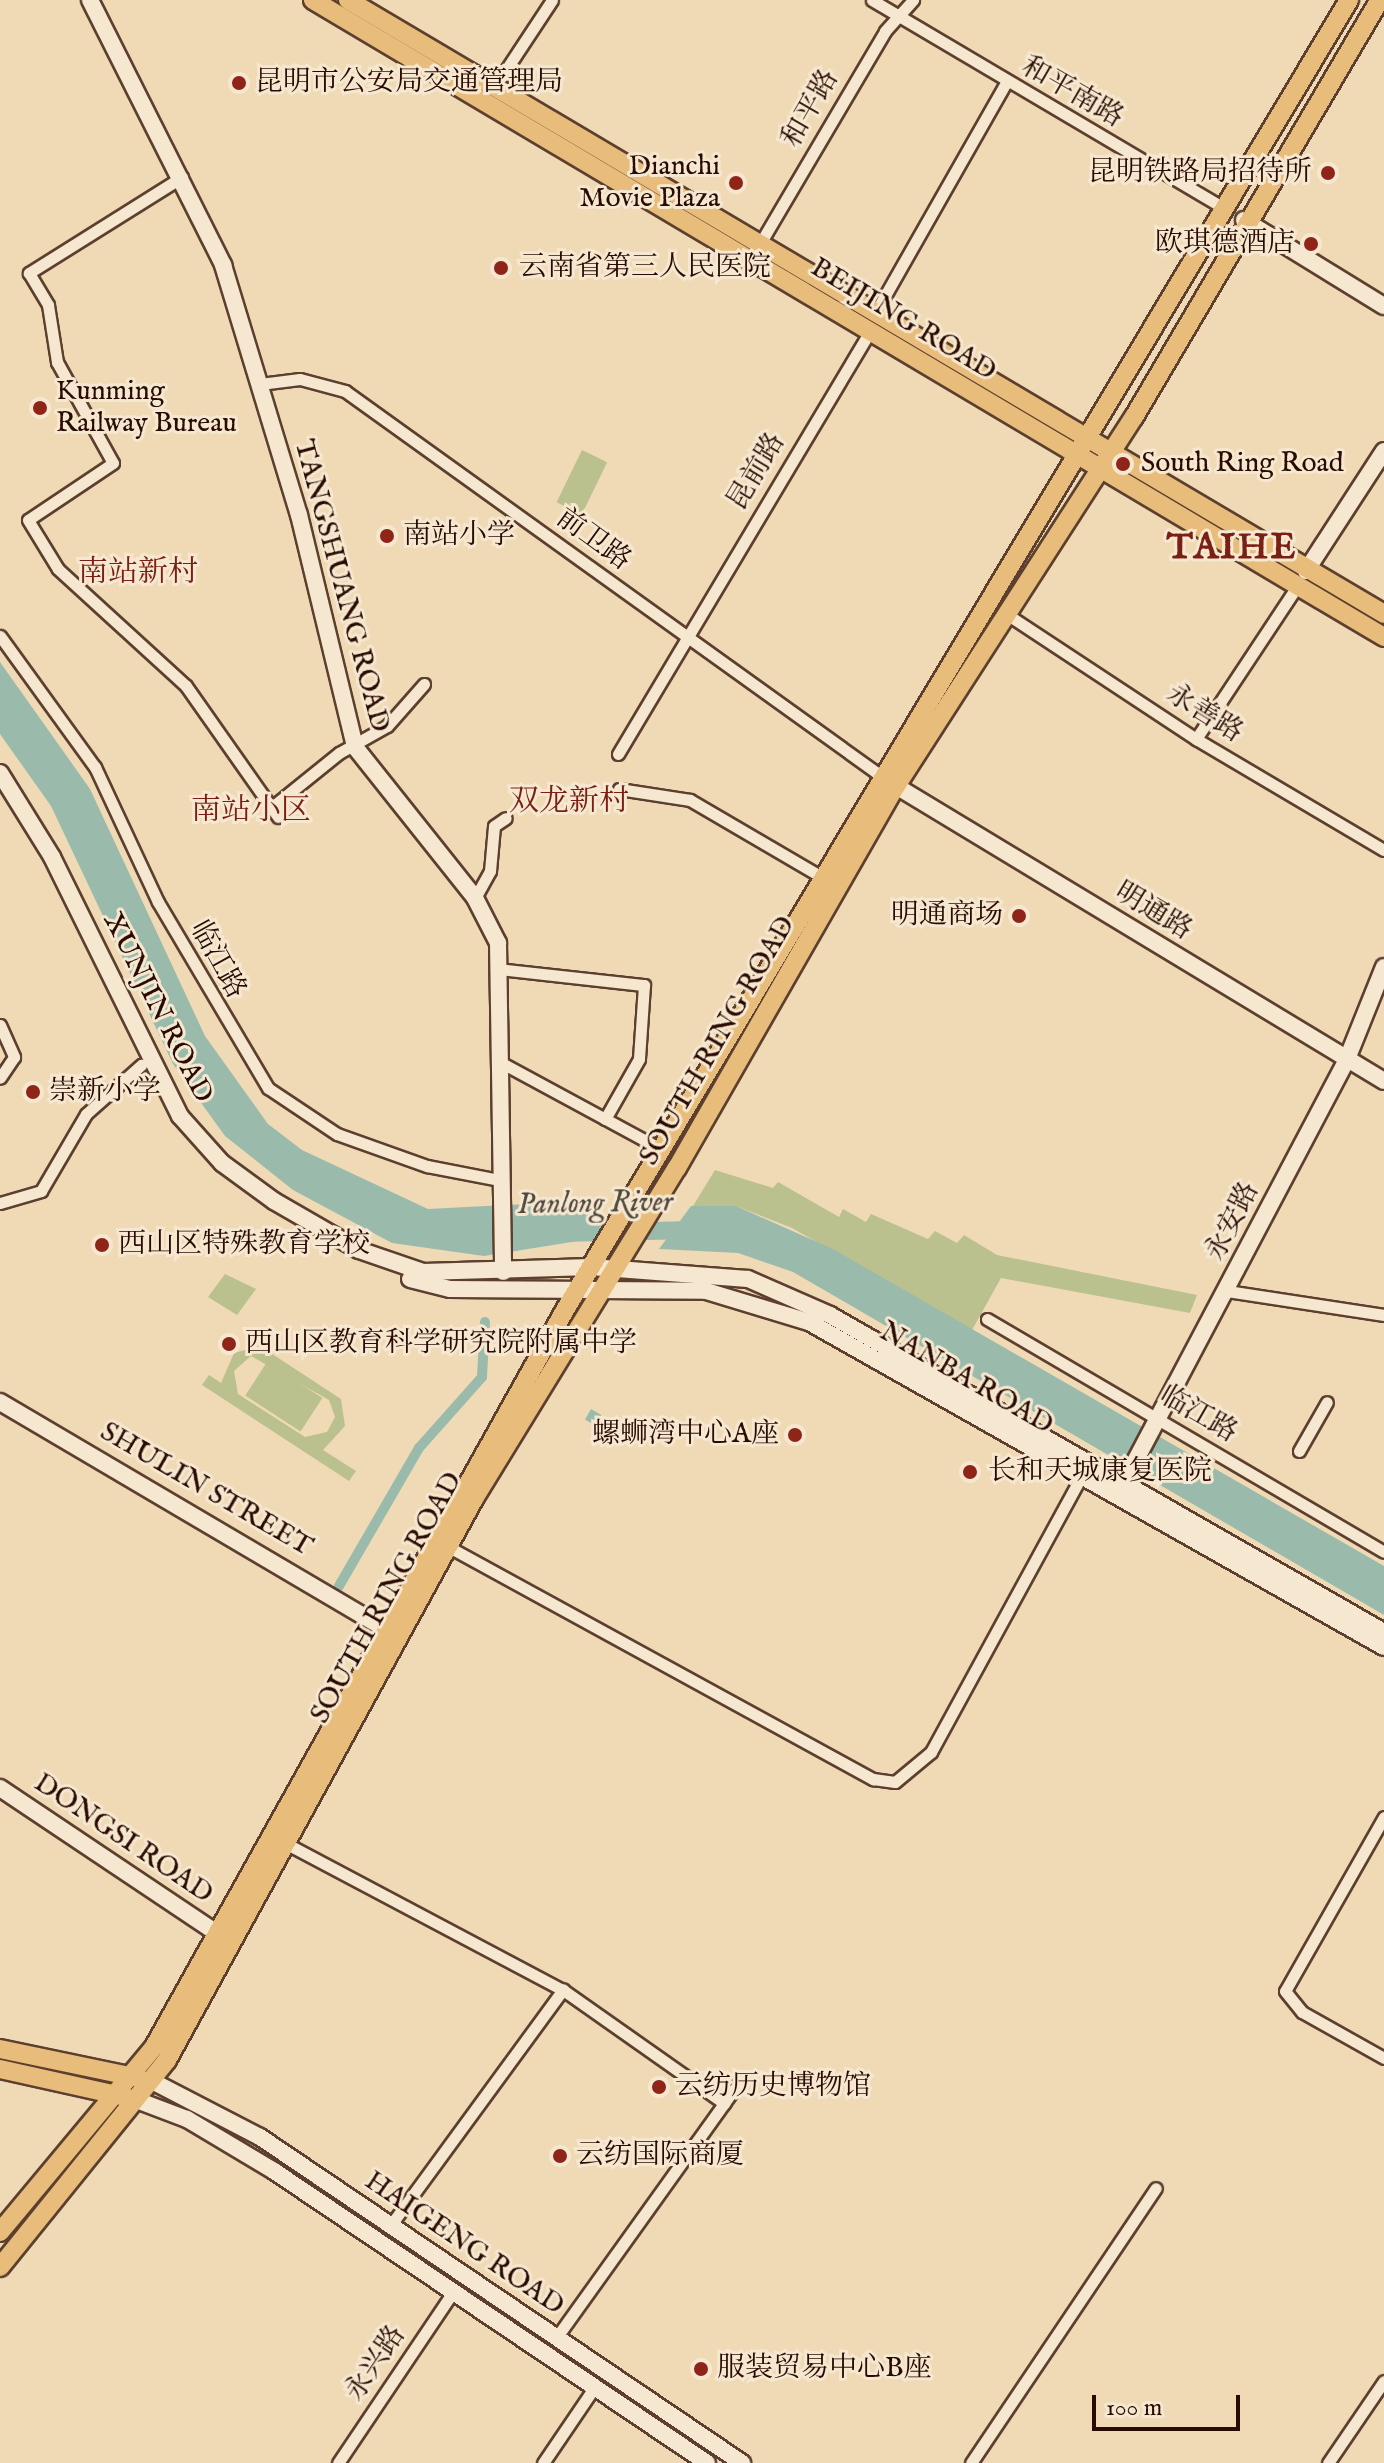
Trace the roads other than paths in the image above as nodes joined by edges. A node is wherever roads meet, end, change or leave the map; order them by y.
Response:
1 (90, 0) edge
2 (313, 0) edge
3 (552, 0) edge
4 (872, 0) edge
5 (913, 0) edge
6 (1349, 0) edge
7 (1380, 0) edge
8 (357, 2) edge
9 (896, 16) junction
10 (1006, 83) junction
11 (494, 88) junction
12 (182, 177) junction
13 (1226, 209) junction
14 (1244, 220) junction
15 (758, 247) junction
16 (1384, 306) edge
17 (872, 323) junction
18 (260, 384) junction
19 (1086, 439) junction
20 (1384, 451) edge
21 (1074, 455) junction
22 (1102, 461) junction
23 (1302, 578) junction
24 (1003, 612) junction
25 (1384, 614) edge
26 (0, 636) edge
27 (685, 637) junction
28 (1384, 637) edge
29 (424, 684) dead end
30 (1196, 739) junction
31 (355, 747) junction
32 (618, 754) dead end
33 (0, 773) edge
34 (890, 782) junction
35 (619, 789) dead end
36 (0, 793) edge
37 (506, 818) dead end
38 (1384, 850) edge
39 (820, 876) junction
40 (475, 898) junction
41 (1384, 967) edge
42 (498, 969) junction
43 (0, 1025) edge
44 (1347, 1059) junction
45 (500, 1062) junction
46 (141, 1065) junction
47 (0, 1078) edge
48 (1384, 1081) edge
49 (605, 1119) junction
50 (663, 1150) junction
51 (499, 1180) junction
52 (0, 1203) edge
53 (591, 1267) junction
54 (612, 1268) junction
55 (503, 1272) junction
56 (760, 1283) junction
57 (579, 1287) junction
58 (600, 1288) junction
59 (1227, 1291) junction
60 (760, 1304) junction
61 (1384, 1315) edge
62 (987, 1319) dead end
63 (0, 1402) edge
64 (1327, 1402) dead end
65 (1156, 1425) junction
66 (1299, 1451) dead end
67 (1082, 1475) junction
68 (1124, 1483) junction
69 (447, 1546) junction
70 (1384, 1552) edge
71 (384, 1628) junction
72 (1384, 1632) edge
73 (1384, 1647) edge
74 (0, 1788) edge
75 (1384, 1817) edge
76 (285, 1843) junction
77 (218, 1934) junction
78 (563, 1990) junction
79 (0, 2049) edge
80 (1384, 2058) edge
81 (0, 2069) edge
82 (131, 2077) junction
83 (150, 2080) junction
84 (740, 2081) dead end
85 (126, 2097) junction
86 (724, 2103) junction
87 (1156, 2188) dead end
88 (390, 2226) junction
89 (0, 2232) edge
90 (0, 2267) edge
91 (453, 2292) junction
92 (556, 2338) junction
93 (1384, 2381) edge
94 (594, 2388) junction
95 (338, 2463) edge
96 (543, 2463) edge
97 (707, 2463) edge
98 (742, 2463) edge
99 (971, 2463) edge
100 (1328, 2463) edge

1 - 12 main road, TANGSHUANG ROAD
2 - 17 main road, BEIJING ROAD
3 - 11 street
4 - 9 street, 和平南路
5 - 9 street, 和平路
6 - 13 main road, SOUTH RING ROAD
7 - 14 main road, SOUTH RING ROAD
8 - 11 main road, BEIJING ROAD
9 - 10 street, 和平南路
9 - 15 street, 和平路
10 - 13 street, 和平南路
10 - 17 street, 昆前路
11 - 15 main road, BEIJING ROAD
12 - 18 main road, TANGSHUANG ROAD
12 - 31 street
13 - 19 main road, SOUTH RING ROAD
14 - 16 main road
14 - 22 main road, SOUTH RING ROAD
15 - 17 main road, BEIJING ROAD
17 - 19 main road, BEIJING ROAD
17 - 21 main road, BEIJING ROAD
17 - 27 street, 昆前路
18 - 27 street, 前卫路
18 - 31 main road, TANGSHUANG ROAD
19 - 21 main road, SOUTH RING ROAD
19 - 22 main road, BEIJING ROAD
20 - 23 main road
21 - 22 main road, BEIJING ROAD
21 - 34 main road, SOUTH RING ROAD
22 - 23 main road, BEIJING ROAD
22 - 24 main road, SOUTH RING ROAD
23 - 25 main road, BEIJING ROAD
23 - 28 main road, BEIJING ROAD
23 - 30 street
24 - 30 street, 永善路
24 - 34 main road, SOUTH RING ROAD
26 - 51 street, 临江路
27 - 32 street, 昆前路
27 - 34 street, 前卫路
29 - 31 street
30 - 38 street, 永善路
31 - 40 main road, TANGSHUANG ROAD
33 - 55 main road, XUNJIN ROAD
34 - 39 main road, SOUTH RING ROAD
34 - 44 main road, 明通路
34 - 54 main road, SOUTH RING ROAD
35 - 39 street
36 - 46 main road, XUNJIN ROAD
37 - 40 street
39 - 50 main road, SOUTH RING ROAD
40 - 42 main road, TANGSHUANG ROAD
41 - 44 main road, 永安路
42 - 45 main road, TANGSHUANG ROAD
42 - 49 street
43 - 47 street
44 - 48 main road, 明通路
44 - 59 main road, 永安路
45 - 49 street
45 - 51 main road, TANGSHUANG ROAD
46 - 52 street
46 - 57 main road, XUNJIN ROAD
49 - 50 street
50 - 53 main road, SOUTH RING ROAD
51 - 55 main road, TANGSHUANG ROAD
53 - 54 main road, NANBA ROAD
53 - 55 main road, XUNJIN ROAD
53 - 57 main road, SOUTH RING ROAD
54 - 56 main road, NANBA ROAD
54 - 58 main road, SOUTH RING ROAD
56 - 60 main road
56 - 68 main road, NANBA ROAD
57 - 58 main road, NANBA ROAD
57 - 71 main road, SOUTH RING ROAD
58 - 60 main road, NANBA ROAD
58 - 69 main road, SOUTH RING ROAD
59 - 61 street
59 - 65 main road, 永安路
60 - 67 main road, NANBA ROAD
62 - 65 street, 临江路
63 - 71 main road, SHULIN STREET
64 - 66 street
65 - 68 main road, 永安路
65 - 70 street, 临江路
67 - 68 main road, NANBA ROAD
67 - 69 street
68 - 72 main road, NANBA ROAD
68 - 73 main road, NANBA ROAD
69 - 76 main road, SOUTH RING ROAD
71 - 77 main road, SOUTH RING ROAD
74 - 77 main road, DONGSI ROAD
75 - 80 street
76 - 78 street
76 - 83 main road, SOUTH RING ROAD
77 - 82 main road, SOUTH RING ROAD
78 - 86 street
78 - 88 street
79 - 82 main road
81 - 85 main road
82 - 83 main road
82 - 85 main road, SOUTH RING ROAD
83 - 85 main road, SOUTH RING ROAD
83 - 88 main road, HAIGENG ROAD
84 - 86 street
85 - 89 main road, SOUTH RING ROAD
85 - 90 main road, SOUTH RING ROAD
85 - 91 main road, HAIGENG ROAD
86 - 92 street
87 - 99 street
88 - 92 main road, HAIGENG ROAD
91 - 94 main road, HAIGENG ROAD
91 - 95 street, 永兴路
92 - 98 main road, HAIGENG ROAD
93 - 100 street
94 - 96 street
94 - 97 main road, HAIGENG ROAD

